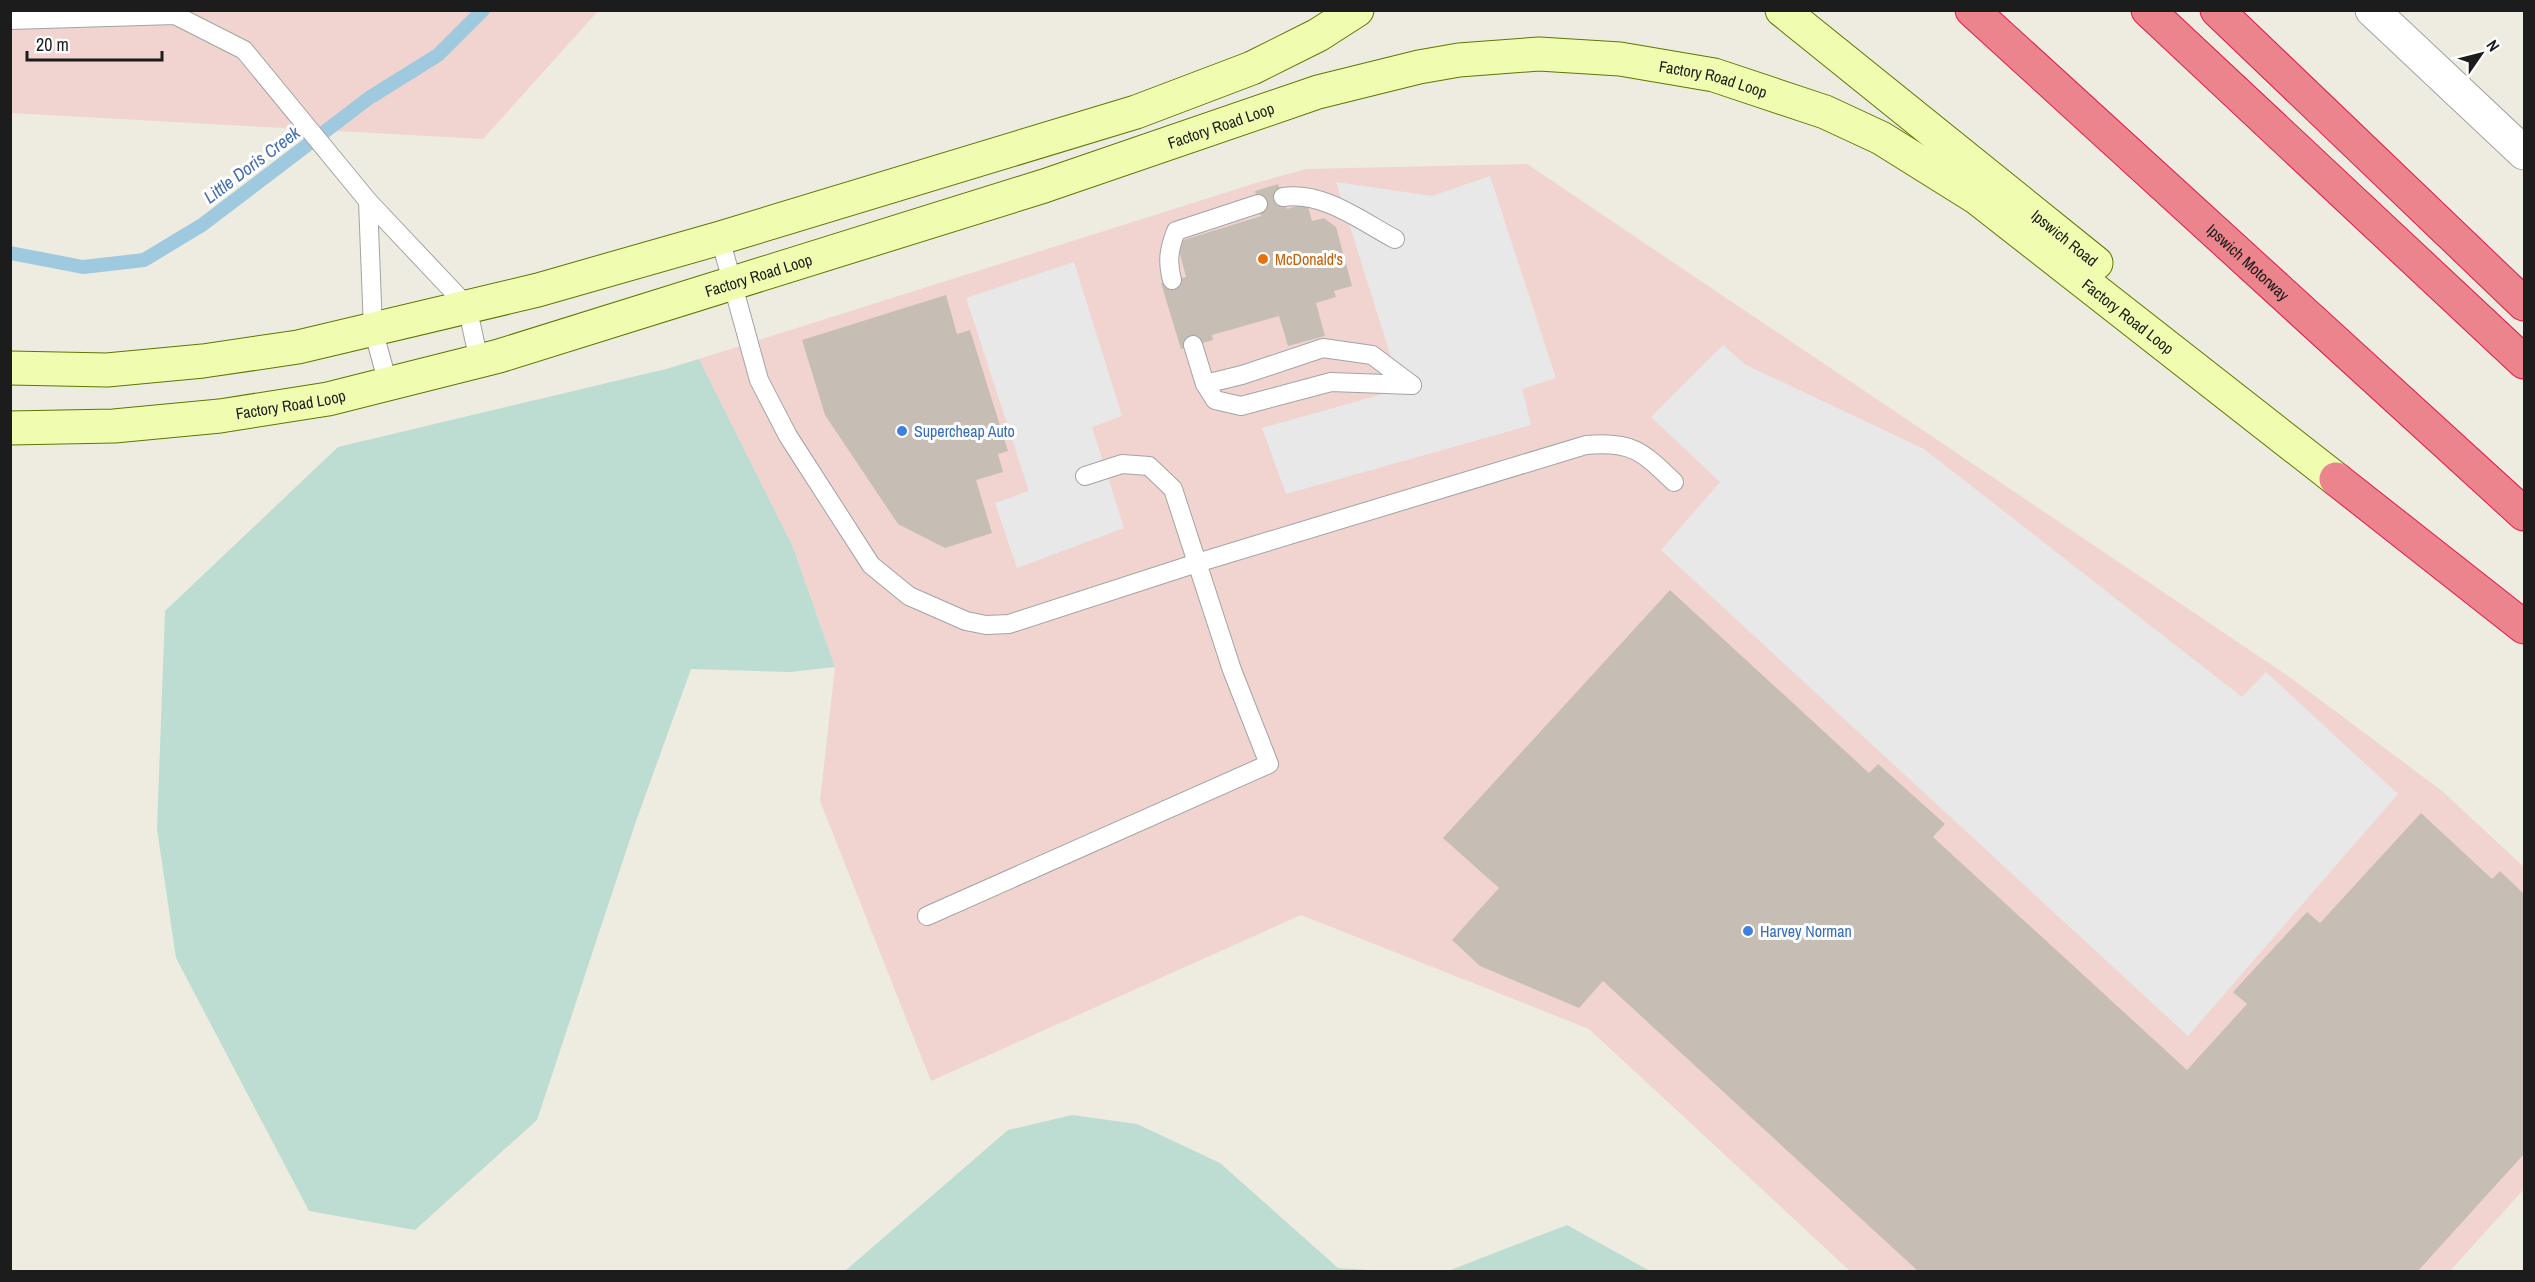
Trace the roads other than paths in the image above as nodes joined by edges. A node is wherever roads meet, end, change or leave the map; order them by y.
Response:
1 (1357, 10) edge
2 (1782, 10) edge
3 (1972, 10) edge
4 (2148, 10) edge
5 (2217, 10) edge
6 (2372, 10) edge
7 (10, 20) edge
8 (2524, 153) edge
9 (1283, 197) dead end
10 (368, 201) junction
11 (1258, 204) dead end
12 (720, 238) junction
13 (1395, 239) dead end
14 (1172, 280) dead end
15 (731, 284) junction
16 (2524, 304) edge
17 (467, 306) junction
18 (373, 329) junction
19 (1193, 345) dead end
20 (479, 361) junction
21 (2524, 362) edge
22 (10, 368) edge
23 (388, 384) junction
24 (1205, 384) junction
25 (10, 428) edge
26 (1085, 476) dead end
27 (2336, 479) junction
28 (1674, 482) dead end
29 (2524, 514) edge
30 (1197, 563) junction
31 (2524, 627) edge
32 (927, 916) dead end

1 - 12 main road
2 - 27 main road, Ipswich Road
3 - 29 highway, Ipswich Motorway
4 - 21 highway
5 - 16 highway
6 - 8 street
7 - 10 lane
9 - 13 lane
10 - 17 lane
10 - 18 lane
11 - 14 lane
12 - 15 lane
12 - 17 main road
15 - 20 main road, Factory Road Loop
15 - 27 main road, Factory Road Loop
15 - 30 lane
17 - 18 main road
17 - 20 lane
18 - 22 main road
18 - 23 lane
19 - 24 lane
20 - 23 main road, Factory Road Loop
23 - 25 main road, Factory Road Loop
24 - 24 lane
26 - 30 lane
27 - 31 highway
28 - 30 lane
30 - 32 lane

